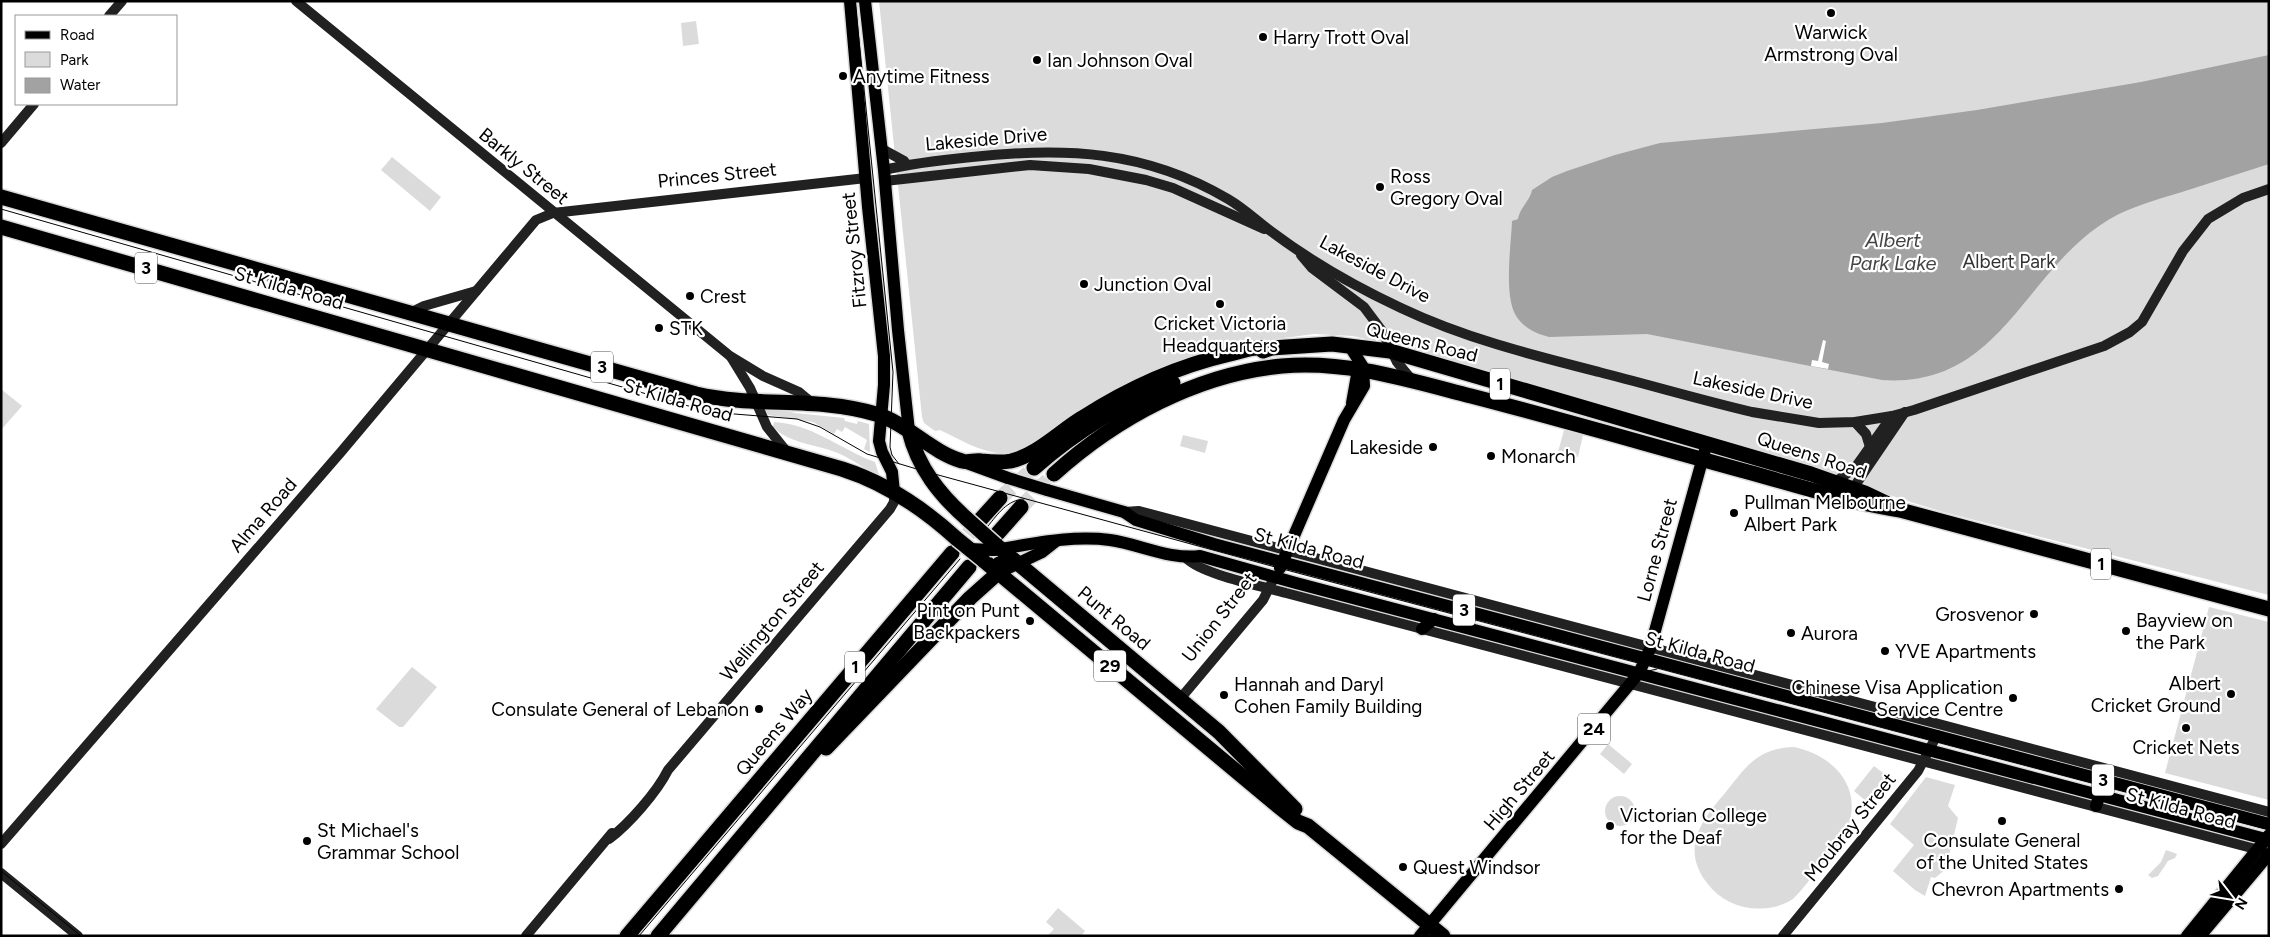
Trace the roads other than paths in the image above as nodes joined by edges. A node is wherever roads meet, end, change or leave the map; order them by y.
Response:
1 (122, 1) edge
2 (296, 1) edge
3 (850, 1) edge
4 (865, 1) edge
5 (110, 15) edge
6 (33, 105) edge
7 (1, 143) edge
8 (882, 149) junction
9 (907, 165) junction
10 (1151, 166) junction
11 (885, 175) junction
12 (866, 178) junction
13 (1146, 180) junction
14 (2269, 189) edge
15 (1, 197) edge
16 (553, 213) junction
17 (1, 227) edge
18 (1271, 232) junction
19 (1296, 248) junction
20 (476, 291) junction
21 (410, 313) junction
22 (448, 324) junction
23 (1349, 345) junction
24 (1271, 348) junction
25 (428, 349) junction
26 (1390, 351) junction
27 (730, 356) junction
28 (1360, 369) junction
29 (1412, 381) junction
30 (757, 402) junction
31 (811, 402) junction
32 (1905, 412) junction
33 (880, 416) junction
34 (1892, 416) junction
35 (1855, 422) junction
36 (909, 431) junction
37 (1672, 433) junction
38 (1707, 443) junction
39 (1870, 447) junction
40 (1667, 449) junction
41 (787, 452) junction
42 (1702, 459) junction
43 (965, 462) junction
44 (1034, 468) tunnel mouth
45 (1054, 474) tunnel mouth
46 (1834, 482) junction
47 (894, 492) junction
48 (1849, 494) junction
49 (1000, 498) tunnel mouth
50 (1021, 507) tunnel mouth
51 (974, 519) junction
52 (1056, 541) junction
53 (970, 549) joint
54 (990, 551) junction
55 (952, 553) tunnel mouth
56 (1284, 557) junction
57 (1017, 562) junction
58 (998, 573) junction
59 (1272, 583) junction
60 (2269, 609) edge
61 (1434, 620) junction
62 (1422, 629) junction
63 (1645, 661) junction
64 (1632, 684) junction
65 (1180, 699) junction
66 (1169, 714) junction
67 (1937, 735) junction
68 (1927, 755) junction
69 (790, 780) junction
70 (2269, 812) edge
71 (2269, 824) edge
72 (1308, 826) junction
73 (1, 844) edge
74 (2266, 845) edge
75 (1, 873) edge
76 (1425, 930) edge
77 (78, 936) edge
78 (526, 936) edge
79 (627, 936) edge
80 (658, 936) edge
81 (1444, 936) edge
82 (1783, 936) edge
83 (2187, 936) edge
84 (2200, 936) edge

1 - 5 street
2 - 16 street, Barkly Street
3 - 12 main road, Fitzroy Street
4 - 8 main road, Fitzroy Street
6 - 7 street
8 - 9 street
8 - 11 main road, Fitzroy Street
9 - 10 street, Lakeside Drive
9 - 11 street, Lakeside Drive
10 - 13 street
10 - 18 street, Lakeside Drive
11 - 12 main road, Lakeside Drive
11 - 13 street, Lakeside Drive
11 - 36 main road, Fitzroy Street
12 - 16 street, Princes Street
12 - 33 main road, Fitzroy Street
13 - 18 street, Lakeside Drive
14 - 32 street, Lakeside Drive
15 - 21 highway, St Kilda Road / 3
16 - 20 street, Alma Road
16 - 27 street, Barkly Street
17 - 25 highway, St Kilda Road / 3
18 - 19 street, Lakeside Drive
19 - 26 street
19 - 35 street, Lakeside Drive
20 - 21 street
20 - 22 street, Alma Road
21 - 22 highway, St Kilda Road / 3
22 - 25 street, Alma Road
22 - 30 highway, St Kilda Road / 3
23 - 24 highway, Queens Road / 1
23 - 26 highway, Queens Road / 1
23 - 28 main road
24 - 43 highway
24 - 44 highway, Queens Road / 1
25 - 41 highway, St Kilda Road / 3
25 - 73 street, Alma Road
26 - 29 street
26 - 37 highway, Queens Road / 1
27 - 30 street, Barkly Street
27 - 31 street, Barkly Street
28 - 29 highway, Queens Road / 1
28 - 45 highway, Queens Road / 1
28 - 56 main road, Union Street
29 - 40 highway, Queens Road / 1
30 - 31 highway, St Kilda Road / 3
30 - 41 street, Barkly Street
31 - 33 highway, St Kilda Road / 3
32 - 34 street, Lakeside Drive
32 - 48 street
33 - 36 highway, St Kilda Road / 3
33 - 47 main road, Fitzroy Street
34 - 35 street, Lakeside Drive
34 - 39 street
35 - 39 street
36 - 43 highway, St Kilda Road / 3
36 - 51 highway, Punt Road / 29
37 - 38 highway, Queens Road / 1
37 - 40 highway
38 - 42 main road, Lorne Street / 24
38 - 46 highway, Queens Road / 1
39 - 46 street
40 - 42 highway, Queens Road / 1
41 - 47 highway, St Kilda Road / 3
42 - 48 highway, Queens Road / 1
42 - 63 main road, Lorne Street / 24
43 - 56 main road, St Kilda Road / 3, bridge
46 - 48 highway, Queens Road / 1
47 - 53 highway, St Kilda Road / 3, bridge
47 - 78 street, Wellington Street
48 - 60 highway, Queens Road / 1
49 - 51 highway
50 - 54 highway, 1
51 - 54 highway, Punt Road / 29, bridge
52 - 54 main road, St Kilda Road / 3
52 - 57 main road
52 - 59 main road, St Kilda Road / 3
53 - 54 highway, Punt Road / 29, bridge
54 - 57 highway, Punt Road / 29
54 - 58 highway, Punt Road / 29
54 - 58 highway
54 - 69 highway, 1
55 - 79 highway, Queens Way / 1
56 - 59 main road, Union Street
56 - 63 main road, St Kilda Road / 3
57 - 58 main road
57 - 65 highway, Punt Road / 29
58 - 66 highway, Punt Road / 29
58 - 69 highway
59 - 61 main road, St Kilda Road / 3
59 - 62 street, St Kilda Road
59 - 65 street, Union Street
61 - 62 main road
61 - 63 main road, St Kilda Road / 3
62 - 64 street, St Kilda Road
63 - 64 main road, High Street / 24
63 - 67 main road, St Kilda Road / 3
63 - 68 main road, St Kilda Road / 3
63 - 70 street, St Kilda Road
64 - 68 street, St Kilda Road
64 - 76 main road, High Street / 24
65 - 66 highway, Union Street
65 - 72 highway, Punt Road / 29
66 - 72 highway, Punt Road / 29
67 - 68 street, Moubray Street
67 - 71 main road, St Kilda Road / 3
68 - 74 main road, St Kilda Road / 3
68 - 82 street, Moubray Street
69 - 80 highway, 1
72 - 76 highway, Punt Road / 29
74 - 83 main road
74 - 84 main road
75 - 77 street
76 - 81 highway, Punt Road / 29

